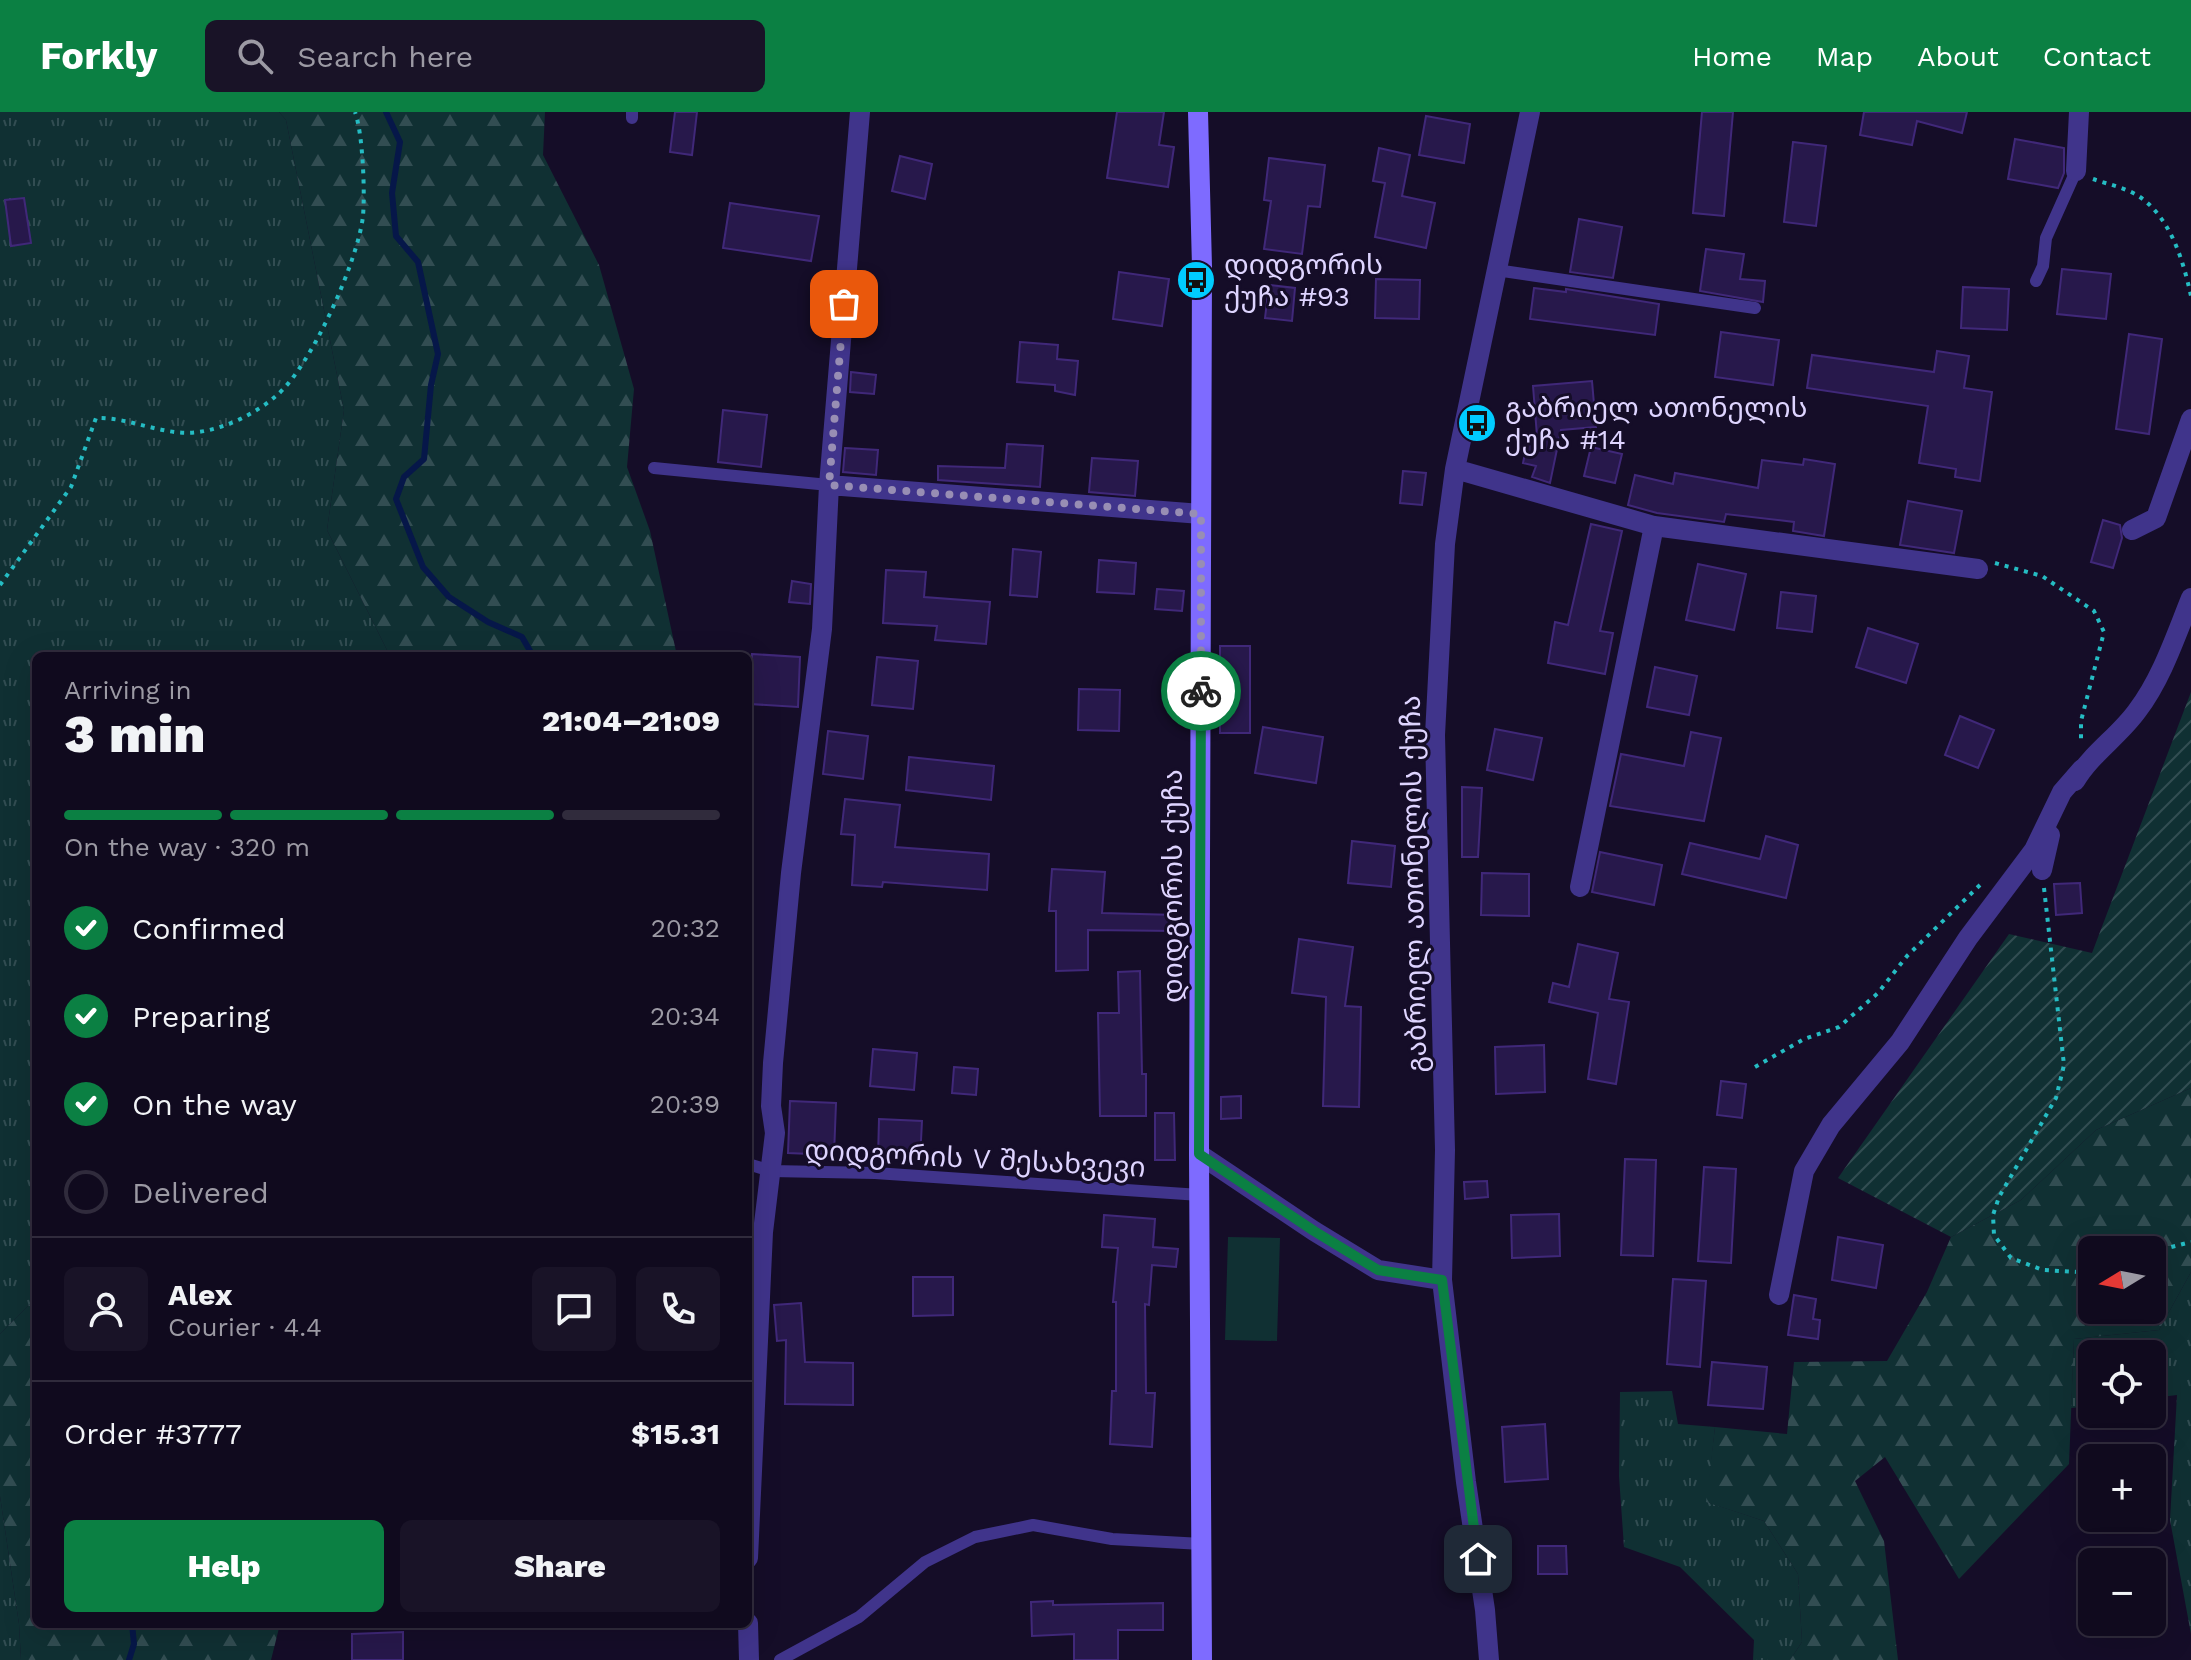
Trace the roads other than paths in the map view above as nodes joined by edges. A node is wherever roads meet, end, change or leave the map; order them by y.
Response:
1 (860, 112) edge
2 (1198, 112) edge
3 (1530, 112) edge
4 (2079, 112) edge
5 (2076, 171) joint
6 (1496, 270) junction
7 (2036, 281) dead end
8 (1755, 308) dead end
9 (2191, 419) edge
10 (654, 468) dead end
11 (1455, 469) junction
12 (829, 485) junction
13 (1201, 514) junction
14 (1654, 526) junction
15 (2132, 530) dead end
16 (1978, 569) road end
17 (2191, 598) edge
18 (2082, 769) junction
19 (2042, 870) road end
20 (1580, 887) dead end
21 (1199, 1154) junction
22 (752, 1165) edge
23 (771, 1171) junction
24 (1200, 1195) junction
25 (1442, 1280) junction
26 (1779, 1295) dead end
27 (752, 1446) edge
28 (1202, 1544) junction
29 (748, 1628) edge
30 (749, 1660) edge
31 (780, 1660) edge
32 (1202, 1660) edge
33 (1489, 1660) edge

1 - 12 street
2 - 13 street, დიდგორის ქუჩა
3 - 6 street, გაბრიელ ათონელის ქუჩა
4 - 5 street
5 - 7 lane
6 - 8 lane
6 - 11 street, გაბრიელ ათონელის ქუჩა
9 - 15 street
10 - 12 lane
11 - 14 street
11 - 25 street, გაბრიელ ათონელის ქუჩა
12 - 13 street
12 - 23 street
13 - 21 street, დიდგორის ქუჩა
14 - 16 street
14 - 20 street
17 - 18 street
18 - 19 street
18 - 26 street
21 - 24 street, დიდგორის ქუჩა
21 - 25 street
22 - 23 lane, დიდგორის V შესახვევი
23 - 24 lane, დიდგორის V შესახვევი
23 - 27 street
24 - 28 street, დიდგორის ქუჩა
25 - 33 street, გაბრიელ ათონელის ქუჩა
28 - 31 lane
28 - 32 street, დიდგორის ქუჩა
29 - 30 street

